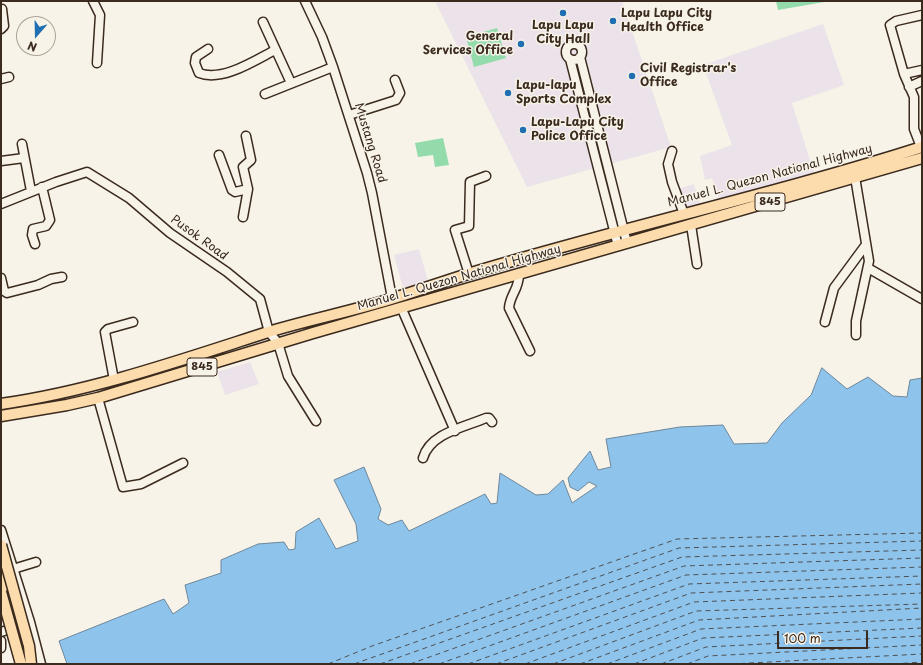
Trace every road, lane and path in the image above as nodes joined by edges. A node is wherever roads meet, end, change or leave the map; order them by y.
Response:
1 (94, 1) edge
2 (305, 1) edge
3 (2, 9) edge
4 (922, 14) edge
5 (263, 22) dead end
6 (1, 29) edge
7 (208, 49) dead end
8 (275, 50) junction
9 (580, 57) junction
10 (570, 59) junction
11 (97, 63) dead end
12 (333, 67) junction
13 (922, 70) edge
14 (904, 74) junction
15 (396, 80) dead end
16 (922, 81) edge
17 (291, 83) junction
18 (909, 87) junction
19 (265, 94) dead end
20 (349, 115) junction
21 (596, 125) junction
22 (587, 128) junction
23 (246, 136) dead end
24 (22, 144) dead end
25 (921, 147) edge
26 (672, 151) dead end
27 (219, 155) dead end
28 (914, 156) edge
29 (24, 158) junction
30 (1, 161) edge
31 (486, 176) dead end
32 (855, 177) junction
33 (42, 187) junction
34 (248, 189) junction
35 (31, 191) junction
36 (1, 204) edge
37 (684, 214) junction
38 (243, 217) dead end
39 (691, 225) junction
40 (619, 231) junction
41 (36, 244) dead end
42 (623, 244) junction
43 (865, 246) junction
44 (697, 264) dead end
45 (868, 268) junction
46 (469, 274) junction
47 (519, 274) junction
48 (62, 277) dead end
49 (1, 278) edge
50 (392, 298) junction
51 (922, 299) edge
52 (401, 307) junction
53 (133, 322) dead end
54 (825, 322) dead end
55 (269, 332) junction
56 (856, 335) dead end
57 (278, 344) junction
58 (530, 351) dead end
59 (114, 380) junction
60 (57, 394) junction
61 (98, 398) junction
62 (1, 404) edge
63 (60, 407) junction
64 (1, 416) edge
65 (316, 421) dead end
66 (492, 422) dead end
67 (455, 431) junction
68 (423, 458) dead end
69 (183, 464) dead end
70 (1, 530) edge
71 (1, 545) edge
72 (36, 562) dead end
73 (1, 565) edge
74 (13, 569) junction
75 (1, 592) edge
76 (1, 641) edge
77 (1, 648) edge
78 (21, 664) edge
79 (30, 664) edge
80 (41, 664) edge

1 - 11 street
2 - 12 street, Mustang Road
3 - 6 street
4 - 14 street
5 - 8 street
7 - 8 street
8 - 17 street
9 - 10 street
9 - 10 street
9 - 21 street
10 - 22 street
12 - 17 street
12 - 20 street, Mustang Road
13 - 14 street
14 - 18 street
15 - 20 street
16 - 18 street
17 - 19 street
18 - 25 street
20 - 50 street, Mustang Road
21 - 22 street
21 - 40 street
22 - 40 street
23 - 34 street
24 - 29 street
25 - 28 main road, Manuel L. Quezon National Highway / 845
26 - 37 street
27 - 34 street
28 - 32 main road, Manuel L. Quezon National Highway / 845
28 - 37 main road, Manuel L. Quezon National Highway / 845
29 - 30 street
29 - 35 street
31 - 46 street
32 - 39 main road, Manuel L. Quezon National Highway / 845
32 - 43 street
33 - 35 street, Pusok Road
33 - 41 street
33 - 55 street, Pusok Road
34 - 38 street
35 - 36 street, Pusok Road
37 - 40 main road, Manuel L. Quezon National Highway / 845
39 - 42 main road, Manuel L. Quezon National Highway / 845
39 - 44 street
40 - 42 street
40 - 46 main road, Manuel L. Quezon National Highway / 845
42 - 47 main road, Manuel L. Quezon National Highway / 845
43 - 45 street
43 - 54 street
45 - 51 street
45 - 56 street
46 - 50 main road, Manuel L. Quezon National Highway / 845
47 - 52 main road, Manuel L. Quezon National Highway / 845
47 - 58 street
48 - 49 street
50 - 55 main road, Manuel L. Quezon National Highway / 845
52 - 57 main road, Manuel L. Quezon National Highway / 845
52 - 67 street
53 - 59 street
55 - 57 street, Pusok Road
55 - 59 main road, Manuel L. Quezon National Highway / 845
57 - 61 main road, Manuel L. Quezon National Highway / 845
57 - 65 street, Pusok Road
59 - 60 main road, Manuel L. Quezon National Highway / 845
60 - 62 main road, Manuel L. Quezon National Highway / 845
60 - 63 main road
61 - 63 main road, Manuel L. Quezon National Highway / 845
61 - 69 street
63 - 64 main road, Manuel L. Quezon National Highway / 845
66 - 67 street
67 - 68 street
70 - 74 street
71 - 79 main road, bridge
72 - 74 street
73 - 79 main road
74 - 80 street
75 - 78 main road, bridge
76 - 77 street

